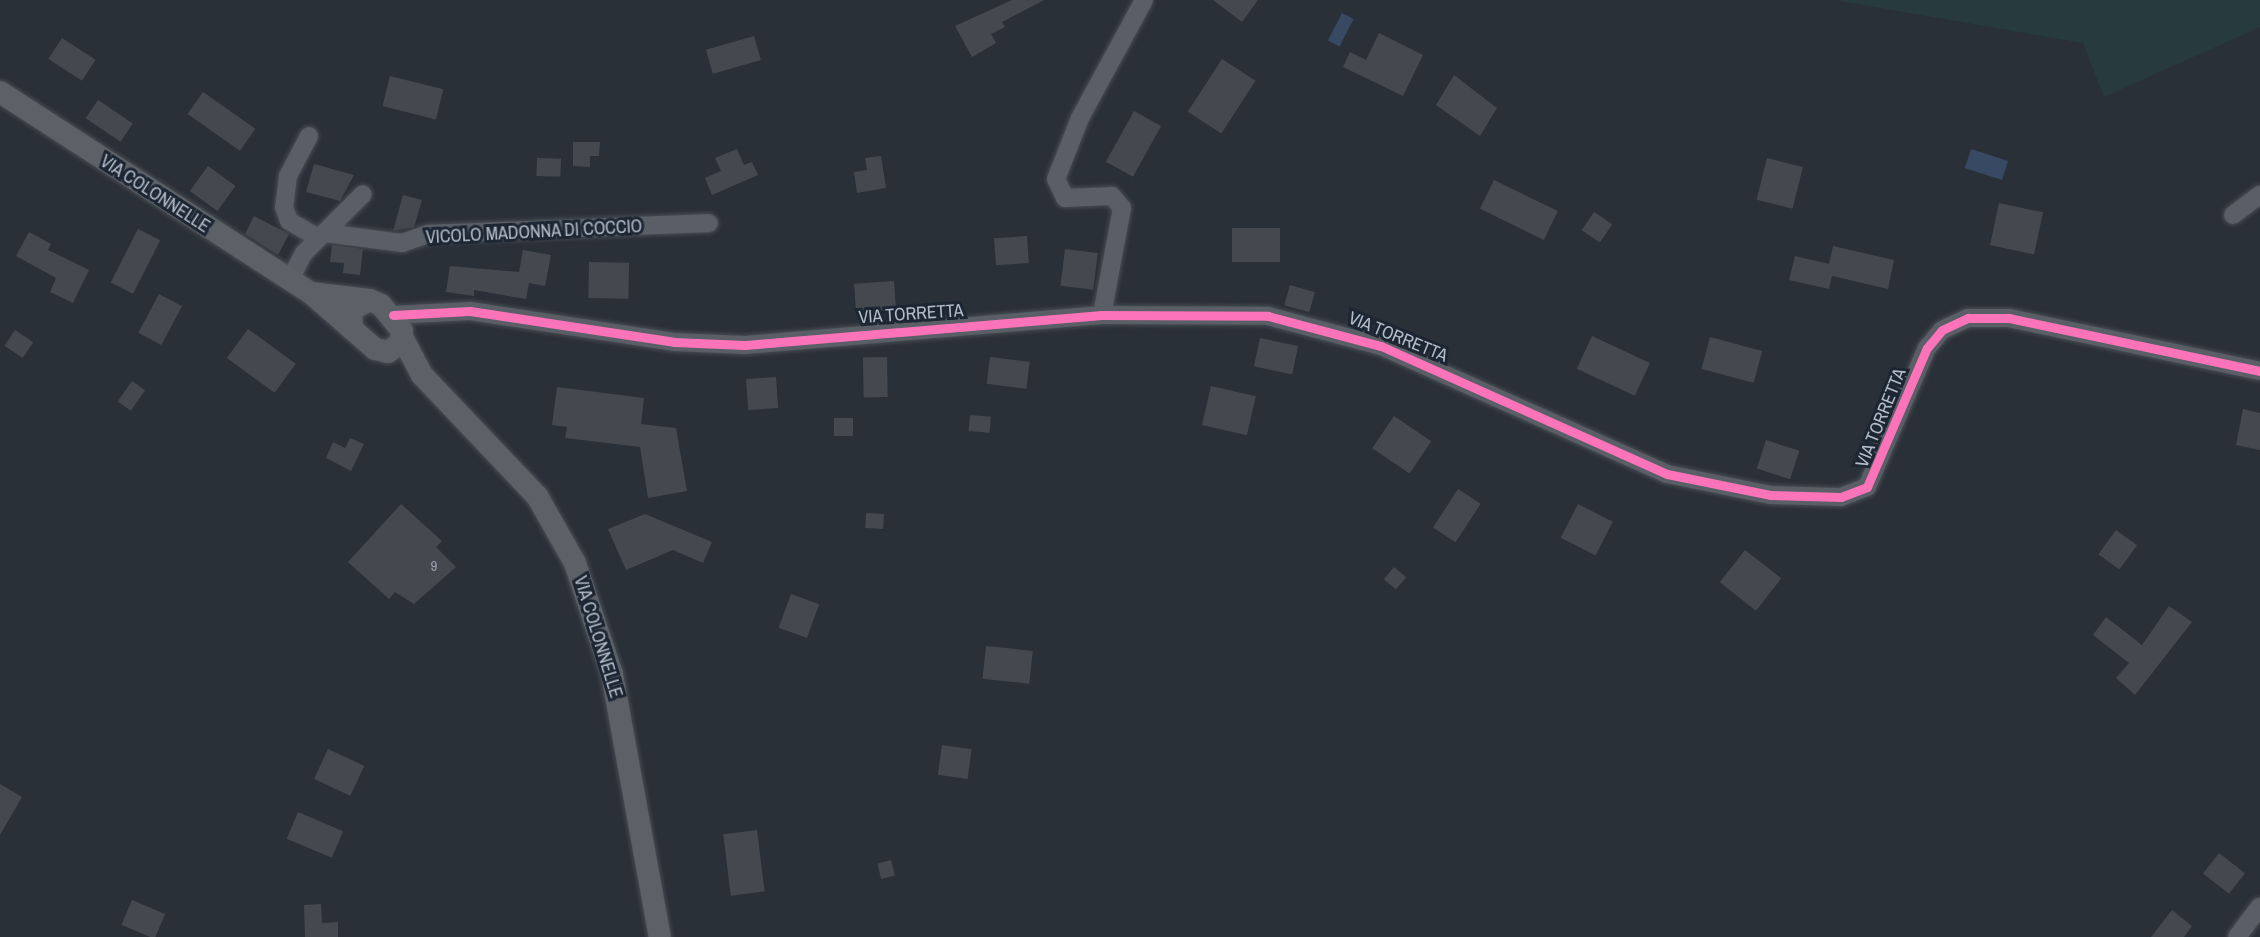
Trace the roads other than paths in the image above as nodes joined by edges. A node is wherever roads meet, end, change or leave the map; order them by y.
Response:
1 (1144, 0) edge
2 (0, 92) edge
3 (309, 136) dead end
4 (363, 194) dead end
5 (2260, 195) edge
6 (2233, 216) dead end
7 (709, 223) dead end
8 (322, 236) junction
9 (290, 280) junction
10 (311, 293) junction
11 (370, 300) junction
12 (393, 315) junction
13 (1102, 315) junction
14 (352, 329) junction
15 (399, 349) junction
16 (2260, 371) edge
17 (2260, 907) edge
18 (660, 937) edge
19 (2237, 937) edge

1 - 13 street
2 - 9 main road, VIA COLONNELLE
3 - 8 street, VICOLO MADONNA DI COCCIO
4 - 8 street
5 - 6 street
7 - 8 street, VICOLO MADONNA DI COCCIO
8 - 9 street
9 - 10 main road, VIA COLONNELLE
10 - 11 main road, VIA COLONNELLE
10 - 14 main road, VIA COLONNELLE
11 - 12 main road, VIA COLONNELLE
11 - 14 main road
12 - 13 street, VIA TORRETTA
12 - 15 main road, VIA COLONNELLE
13 - 16 street, VIA TORRETTA
14 - 15 main road, VIA COLONNELLE
15 - 18 main road, VIA COLONNELLE
17 - 19 street

